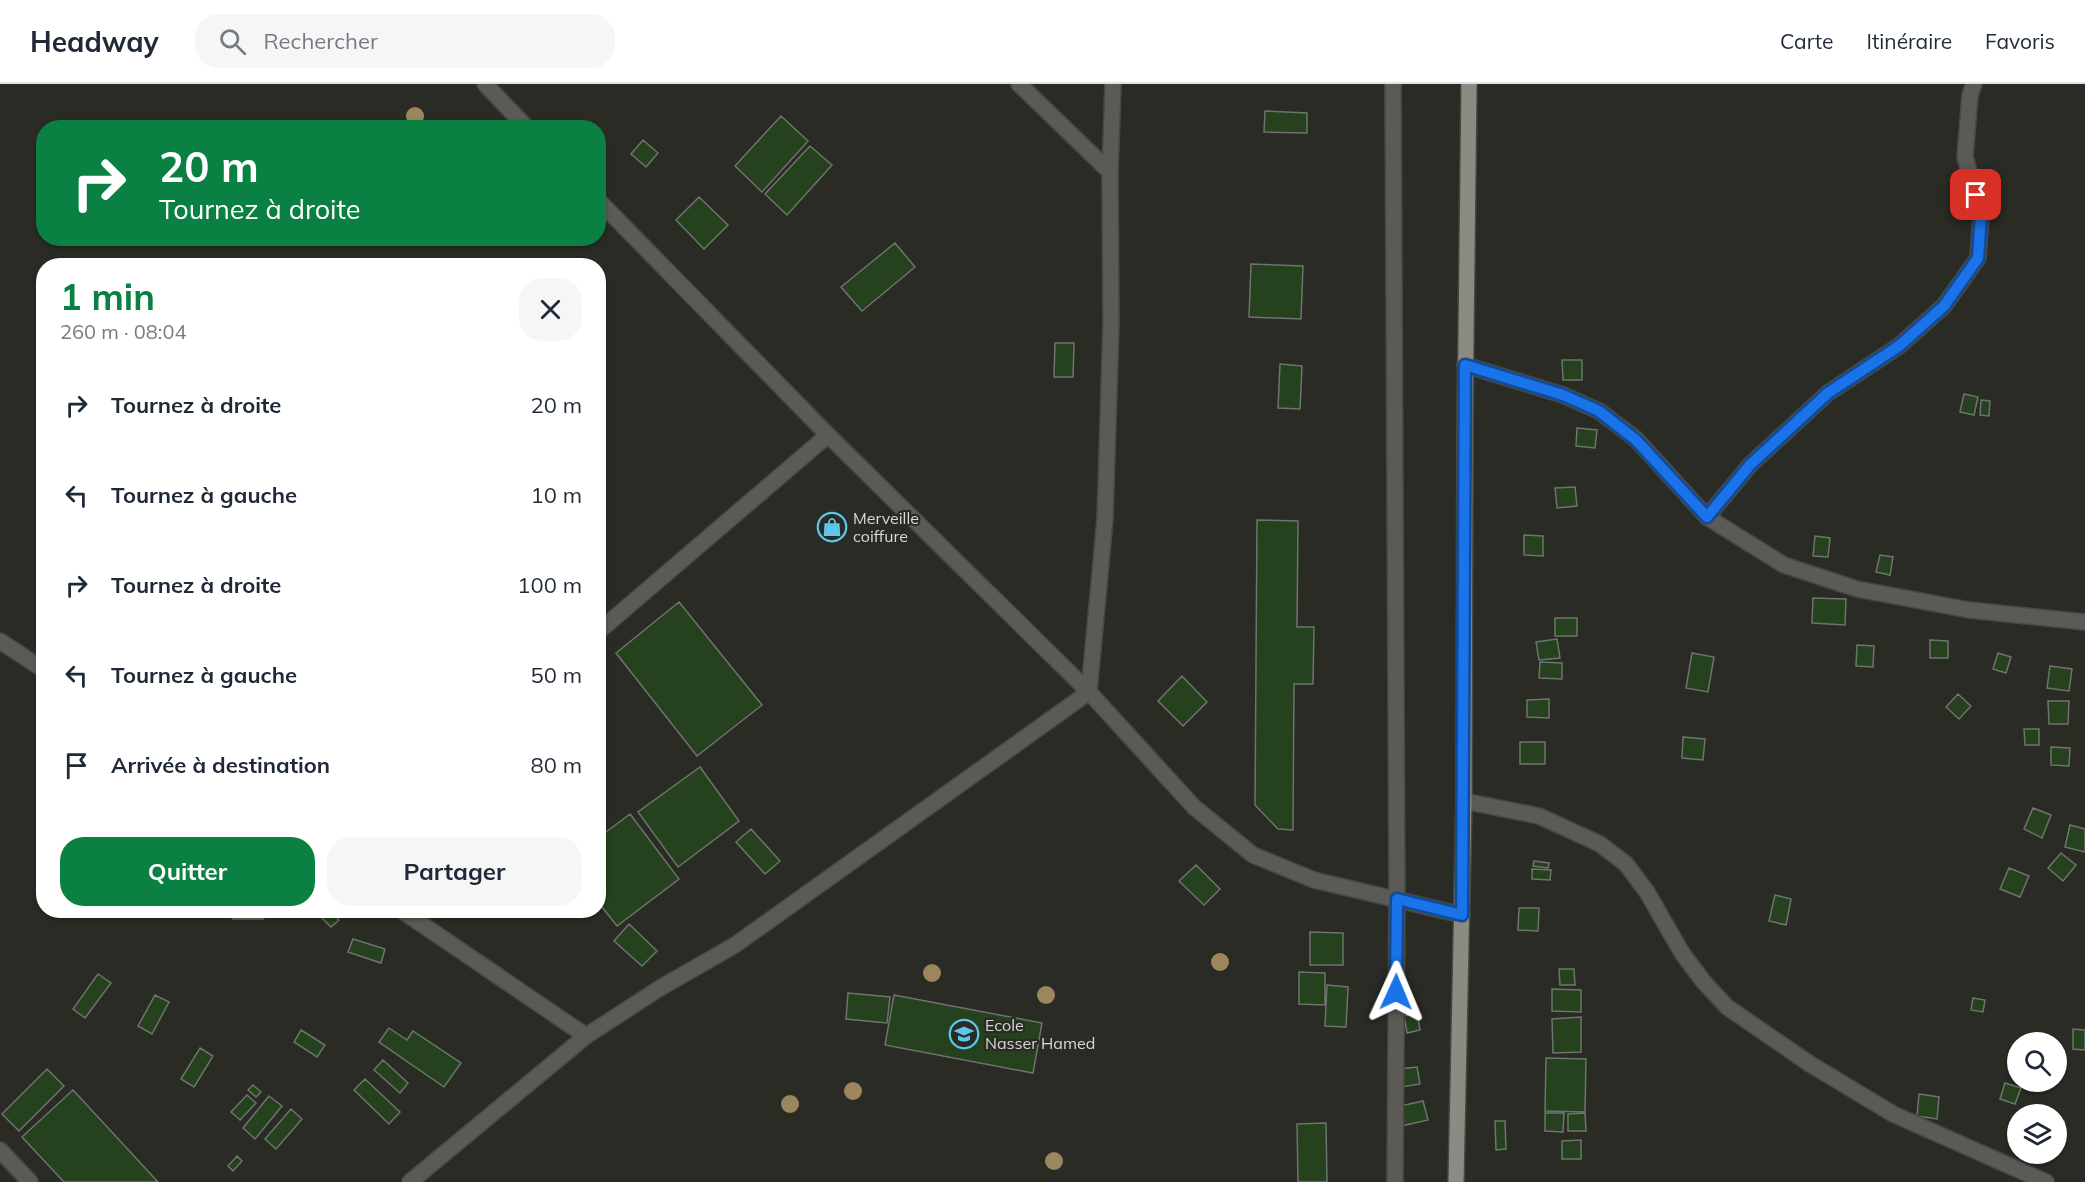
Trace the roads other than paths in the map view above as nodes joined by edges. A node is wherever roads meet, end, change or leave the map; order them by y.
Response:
1 (485, 84) edge
2 (1019, 84) edge
3 (1113, 84) edge
4 (1393, 84) edge
5 (1469, 84) edge
6 (1974, 84) edge
7 (519, 120) edge
8 (1110, 172) junction
9 (606, 208) edge
10 (1465, 365) junction
11 (828, 435) junction
12 (1707, 517) junction
13 (2085, 622) edge
14 (606, 625) edge
15 (0, 641) edge
16 (36, 665) edge
17 (1089, 692) junction
18 (1464, 801) junction
19 (1397, 899) junction
20 (1462, 915) junction
21 (413, 918) edge
22 (586, 1036) junction
23 (0, 1150) edge
24 (30, 1182) edge
25 (410, 1182) edge
26 (1395, 1182) edge
27 (1456, 1182) edge
28 (2046, 1182) edge

1 - 7 street
2 - 8 street
3 - 8 street
4 - 19 street
5 - 10 main road
6 - 12 street
8 - 17 street
9 - 11 street
10 - 12 street
10 - 18 main road
11 - 14 street
11 - 17 street
12 - 13 street
15 - 16 street
17 - 19 street
17 - 22 street
18 - 20 main road
18 - 28 street
19 - 20 street
19 - 26 street
20 - 27 main road
21 - 22 street
22 - 25 street
23 - 24 street

